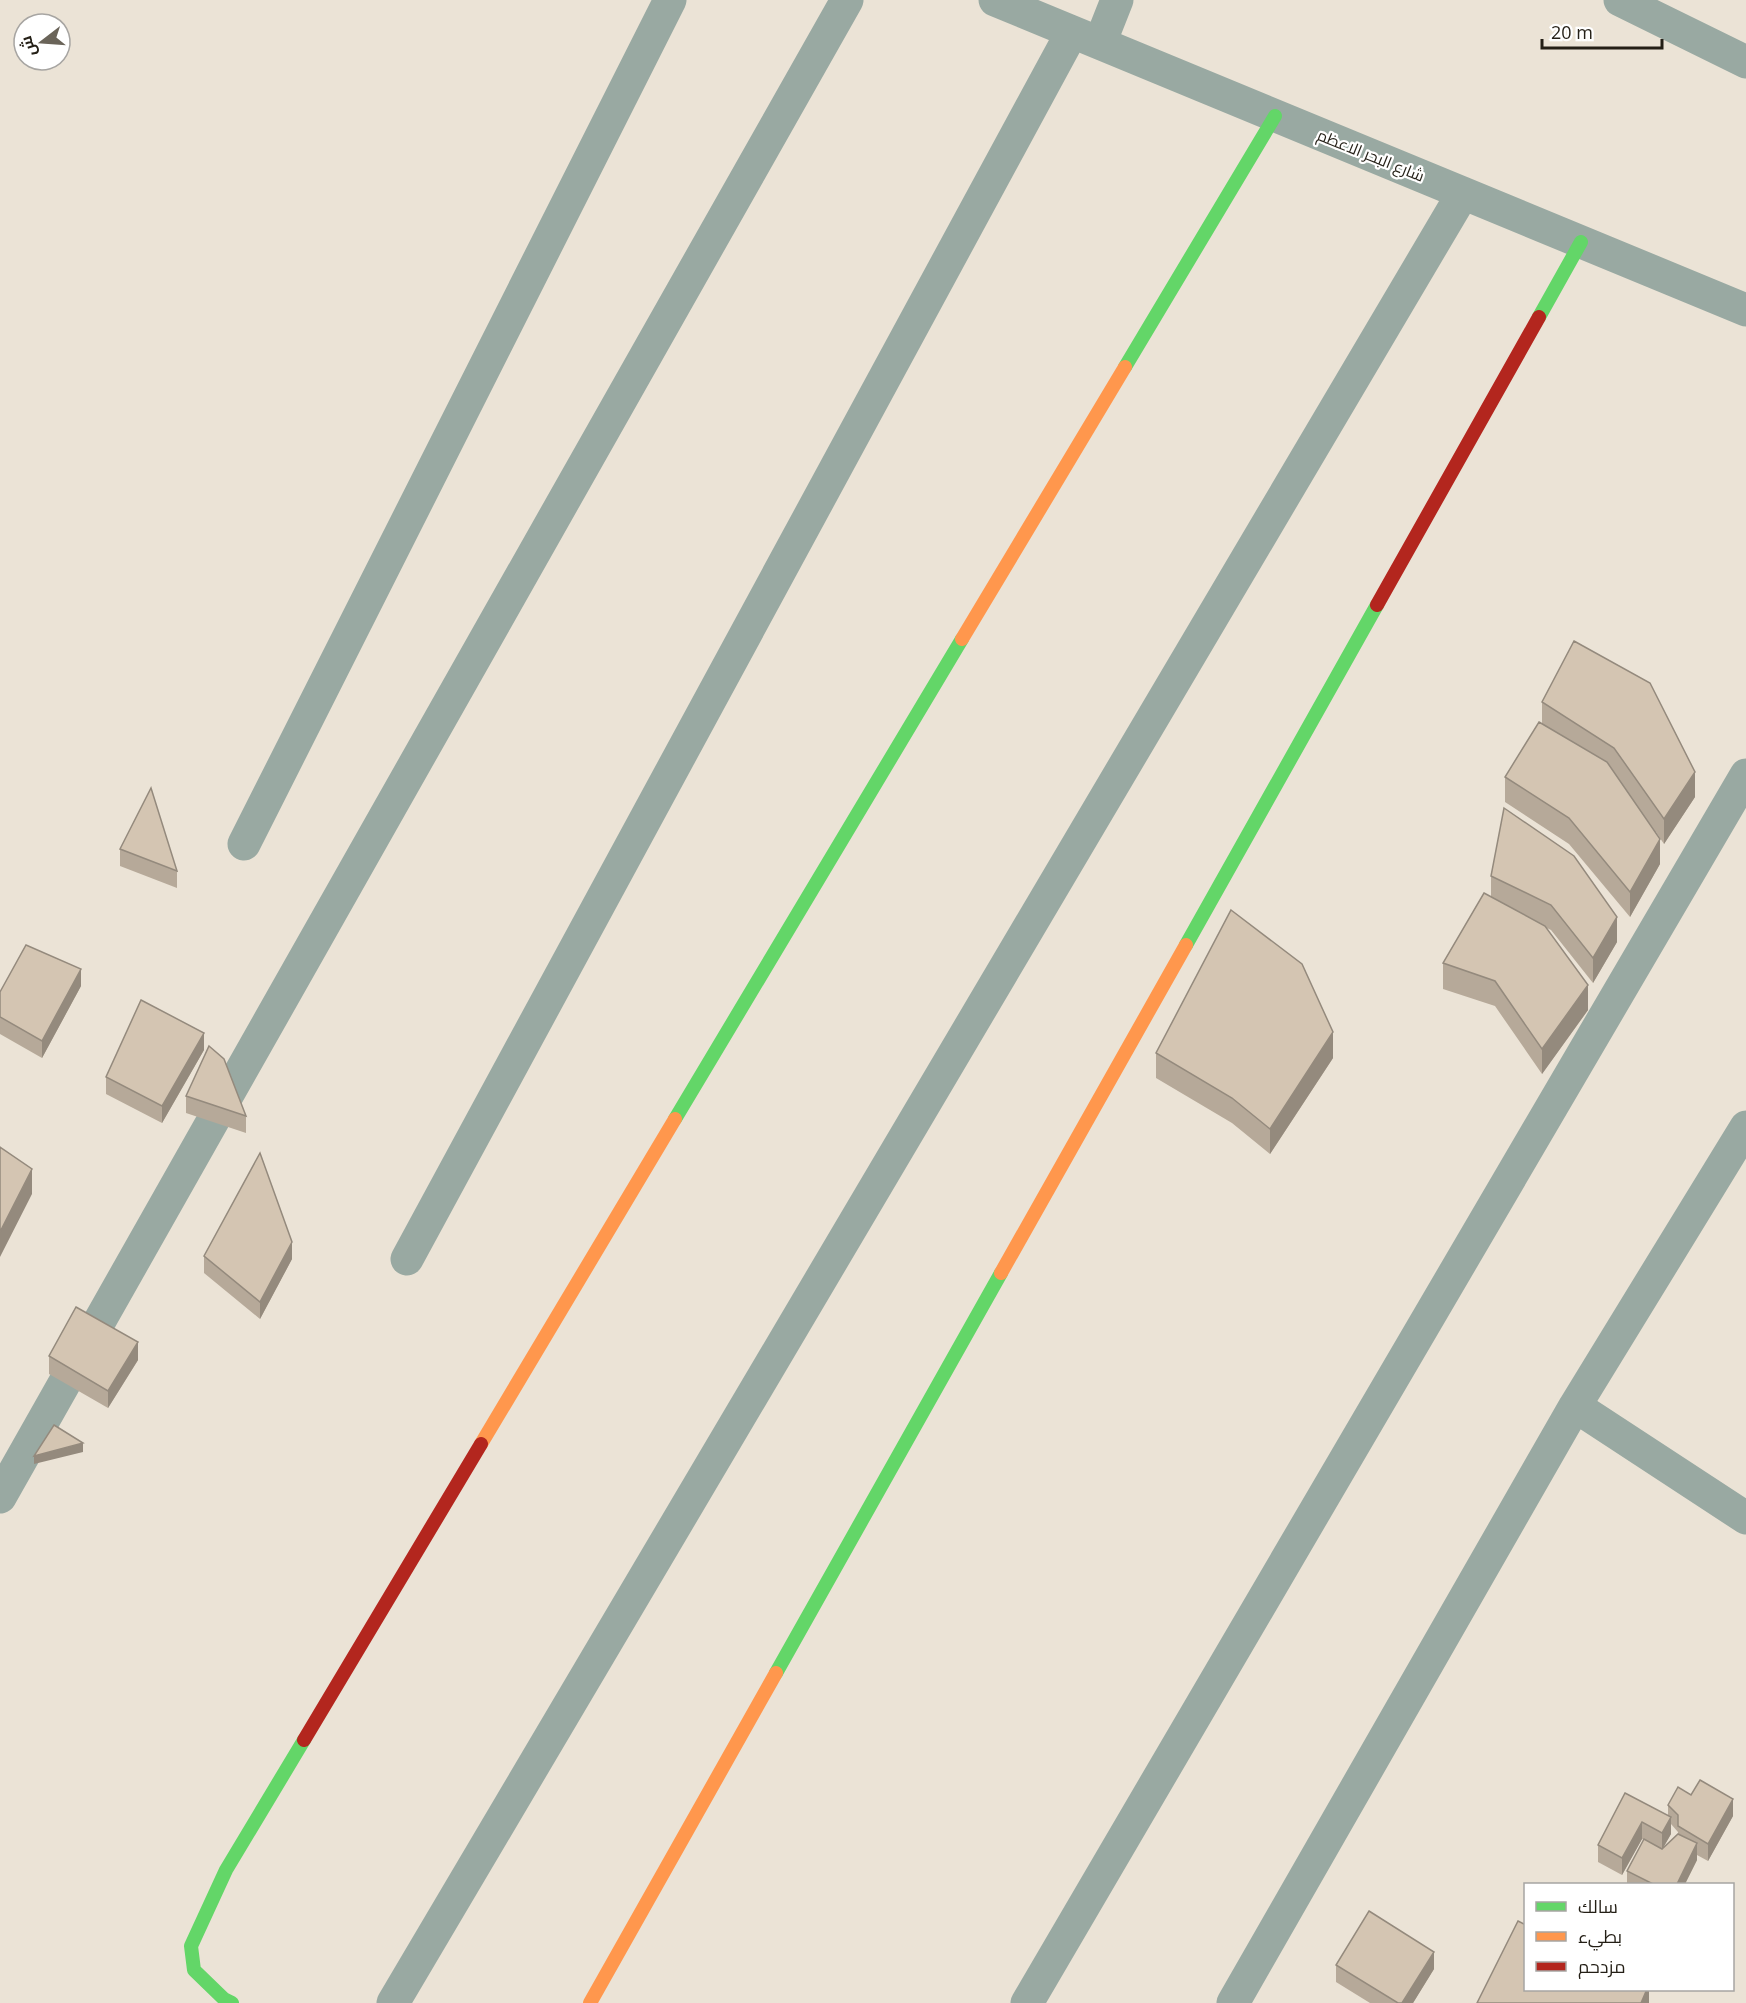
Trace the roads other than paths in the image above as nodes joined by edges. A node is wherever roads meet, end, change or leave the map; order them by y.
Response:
1 (670, 0) edge
2 (847, 0) edge
3 (995, 0) edge
4 (1117, 0) edge
5 (1620, 0) edge
6 (1086, 38) junction
7 (1746, 62) edge
8 (1275, 116) junction
9 (1463, 193) junction
10 (1581, 242) junction
11 (1746, 310) edge
12 (1746, 775) edge
13 (244, 844) dead end
14 (1746, 1127) edge
15 (407, 1259) dead end
16 (1575, 1406) junction
17 (0, 1497) edge
18 (1746, 1518) edge
19 (232, 2003) edge
20 (393, 2003) edge
21 (590, 2003) edge
22 (1027, 2003) edge
23 (1233, 2003) edge

1 - 13 street
2 - 17 street
3 - 6 street, شارع البحر الاعظم
4 - 6 street
5 - 7 street
6 - 8 street, شارع البحر الاعظم
6 - 15 street
8 - 9 street, شارع البحر الاعظم
8 - 19 street
9 - 10 street, شارع البحر الاعظم
9 - 20 street
10 - 11 street, شارع البحر الاعظم
10 - 21 street
12 - 22 street
14 - 16 street
16 - 18 street
16 - 23 street

